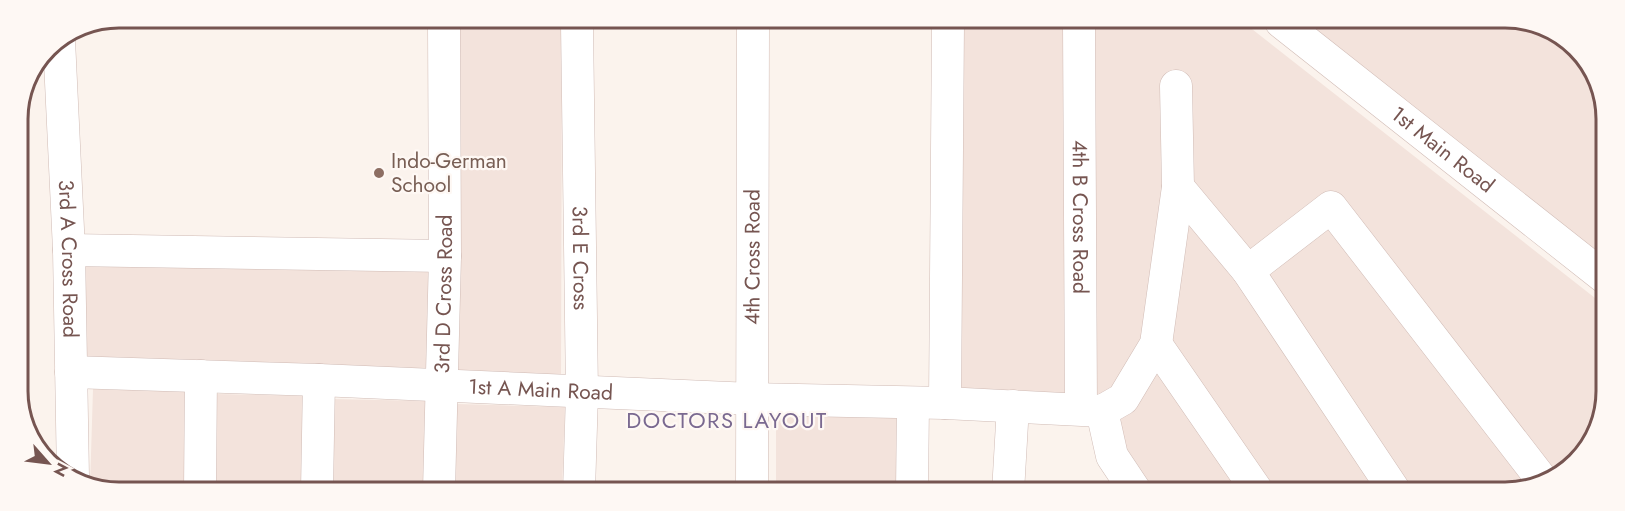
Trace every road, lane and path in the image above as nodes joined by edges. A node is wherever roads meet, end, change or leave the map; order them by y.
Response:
1 (444, 28) edge
2 (577, 28) edge
3 (753, 28) edge
4 (948, 28) edge
5 (1079, 28) edge
6 (1294, 28) edge
7 (60, 51) edge
8 (1176, 86) dead end
9 (1178, 187) junction
10 (69, 250) junction
11 (445, 256) junction
12 (1248, 271) junction
13 (1596, 271) edge
14 (1156, 344) junction
15 (71, 372) junction
16 (201, 376) junction
17 (319, 380) junction
18 (441, 386) junction
19 (582, 393) junction
20 (752, 399) junction
21 (945, 403) junction
22 (913, 405) junction
23 (1013, 406) junction
24 (1091, 410) junction
25 (72, 433) edge
26 (1539, 476) edge
27 (200, 482) edge
28 (317, 482) edge
29 (439, 482) edge
30 (579, 482) edge
31 (752, 482) edge
32 (912, 482) edge
33 (1009, 482) edge
34 (1130, 482) edge
35 (1251, 482) edge
36 (1389, 482) edge

1 - 11 street, 3rd D Cross Road
2 - 19 street, 3rd E Cross
3 - 20 street, 4th Cross Road
4 - 21 street
5 - 24 street, 4th B Cross Road
6 - 13 street, 1st Main Road
7 - 10 street, 3rd A Cross Road
8 - 9 street
9 - 12 street
9 - 14 street
10 - 11 street
10 - 15 street, 3rd A Cross Road
11 - 18 street, 3rd D Cross Road
12 - 26 street
12 - 36 street
14 - 24 street
14 - 35 street
15 - 16 street, 1st A Main Road
15 - 25 street, 3rd A Cross Road
16 - 17 street, 1st A Main Road
16 - 27 street
17 - 18 street, 1st A Main Road
17 - 28 street
18 - 19 street, 1st A Main Road
18 - 29 street, 3rd D Cross Road
19 - 20 street, 1st A Main Road
19 - 30 street, 3rd E Cross
20 - 22 street, 1st A Main Road
20 - 31 street, 4th Cross Road
21 - 22 street, 1st A Main Road
21 - 23 street, 1st A Main Road
22 - 32 street
23 - 24 street, 1st A Main Road
23 - 33 street
24 - 34 street, 4th B Cross Road

